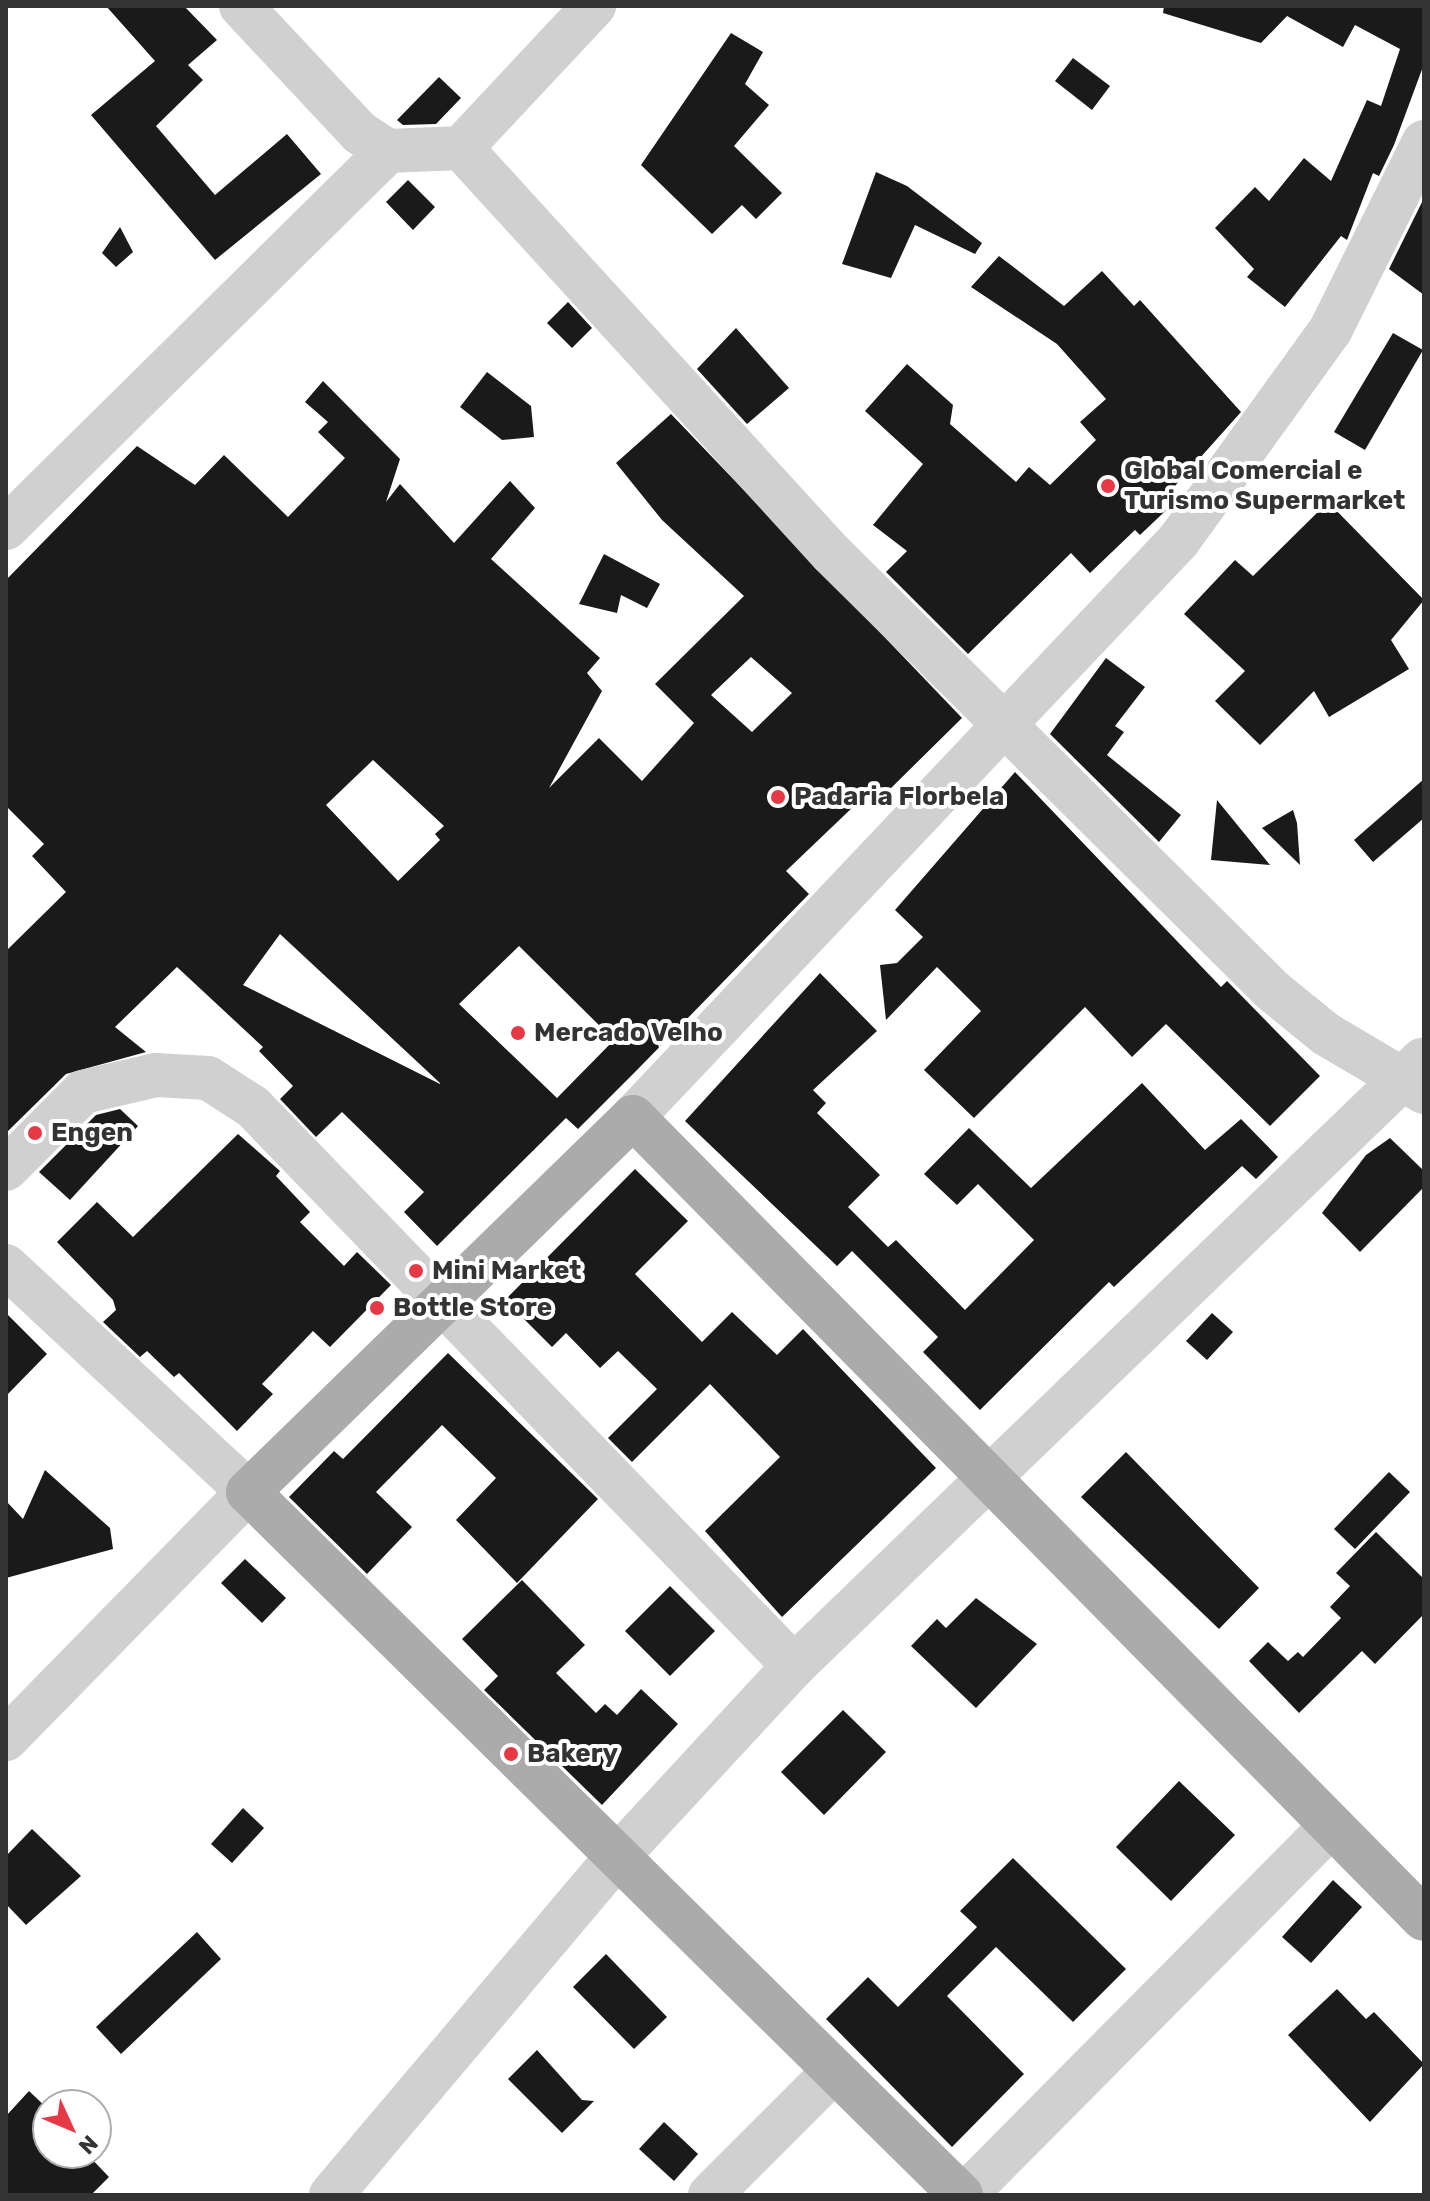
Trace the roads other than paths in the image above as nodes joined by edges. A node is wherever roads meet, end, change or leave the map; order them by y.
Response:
1 (241, 6) edge
2 (594, 6) edge
3 (1424, 142) edge
4 (461, 148) junction
5 (388, 151) junction
6 (6, 528) edge
7 (1007, 728) junction
8 (1417, 1077) edge
9 (633, 1117) junction
10 (6, 1169) edge
11 (6, 1266) edge
12 (439, 1299) junction
13 (992, 1478) junction
14 (248, 1492) junction
15 (794, 1666) junction
16 (6, 1739) edge
17 (1331, 1826) junction
18 (617, 1857) junction
19 (1424, 1919) edge
20 (834, 2071) junction
21 (331, 2195) edge
22 (710, 2195) edge
23 (963, 2195) edge

1 - 5 street
2 - 4 street
3 - 7 street
4 - 5 street
4 - 7 street
5 - 6 street
7 - 8 street
7 - 9 street
8 - 13 street
9 - 12 main road
9 - 13 main road
10 - 12 street
11 - 14 street
12 - 14 main road
12 - 15 street
13 - 15 street
13 - 17 main road
14 - 16 street
14 - 18 main road
15 - 18 street
17 - 19 main road
17 - 23 street
18 - 20 main road
18 - 21 street
20 - 22 street
20 - 23 main road

